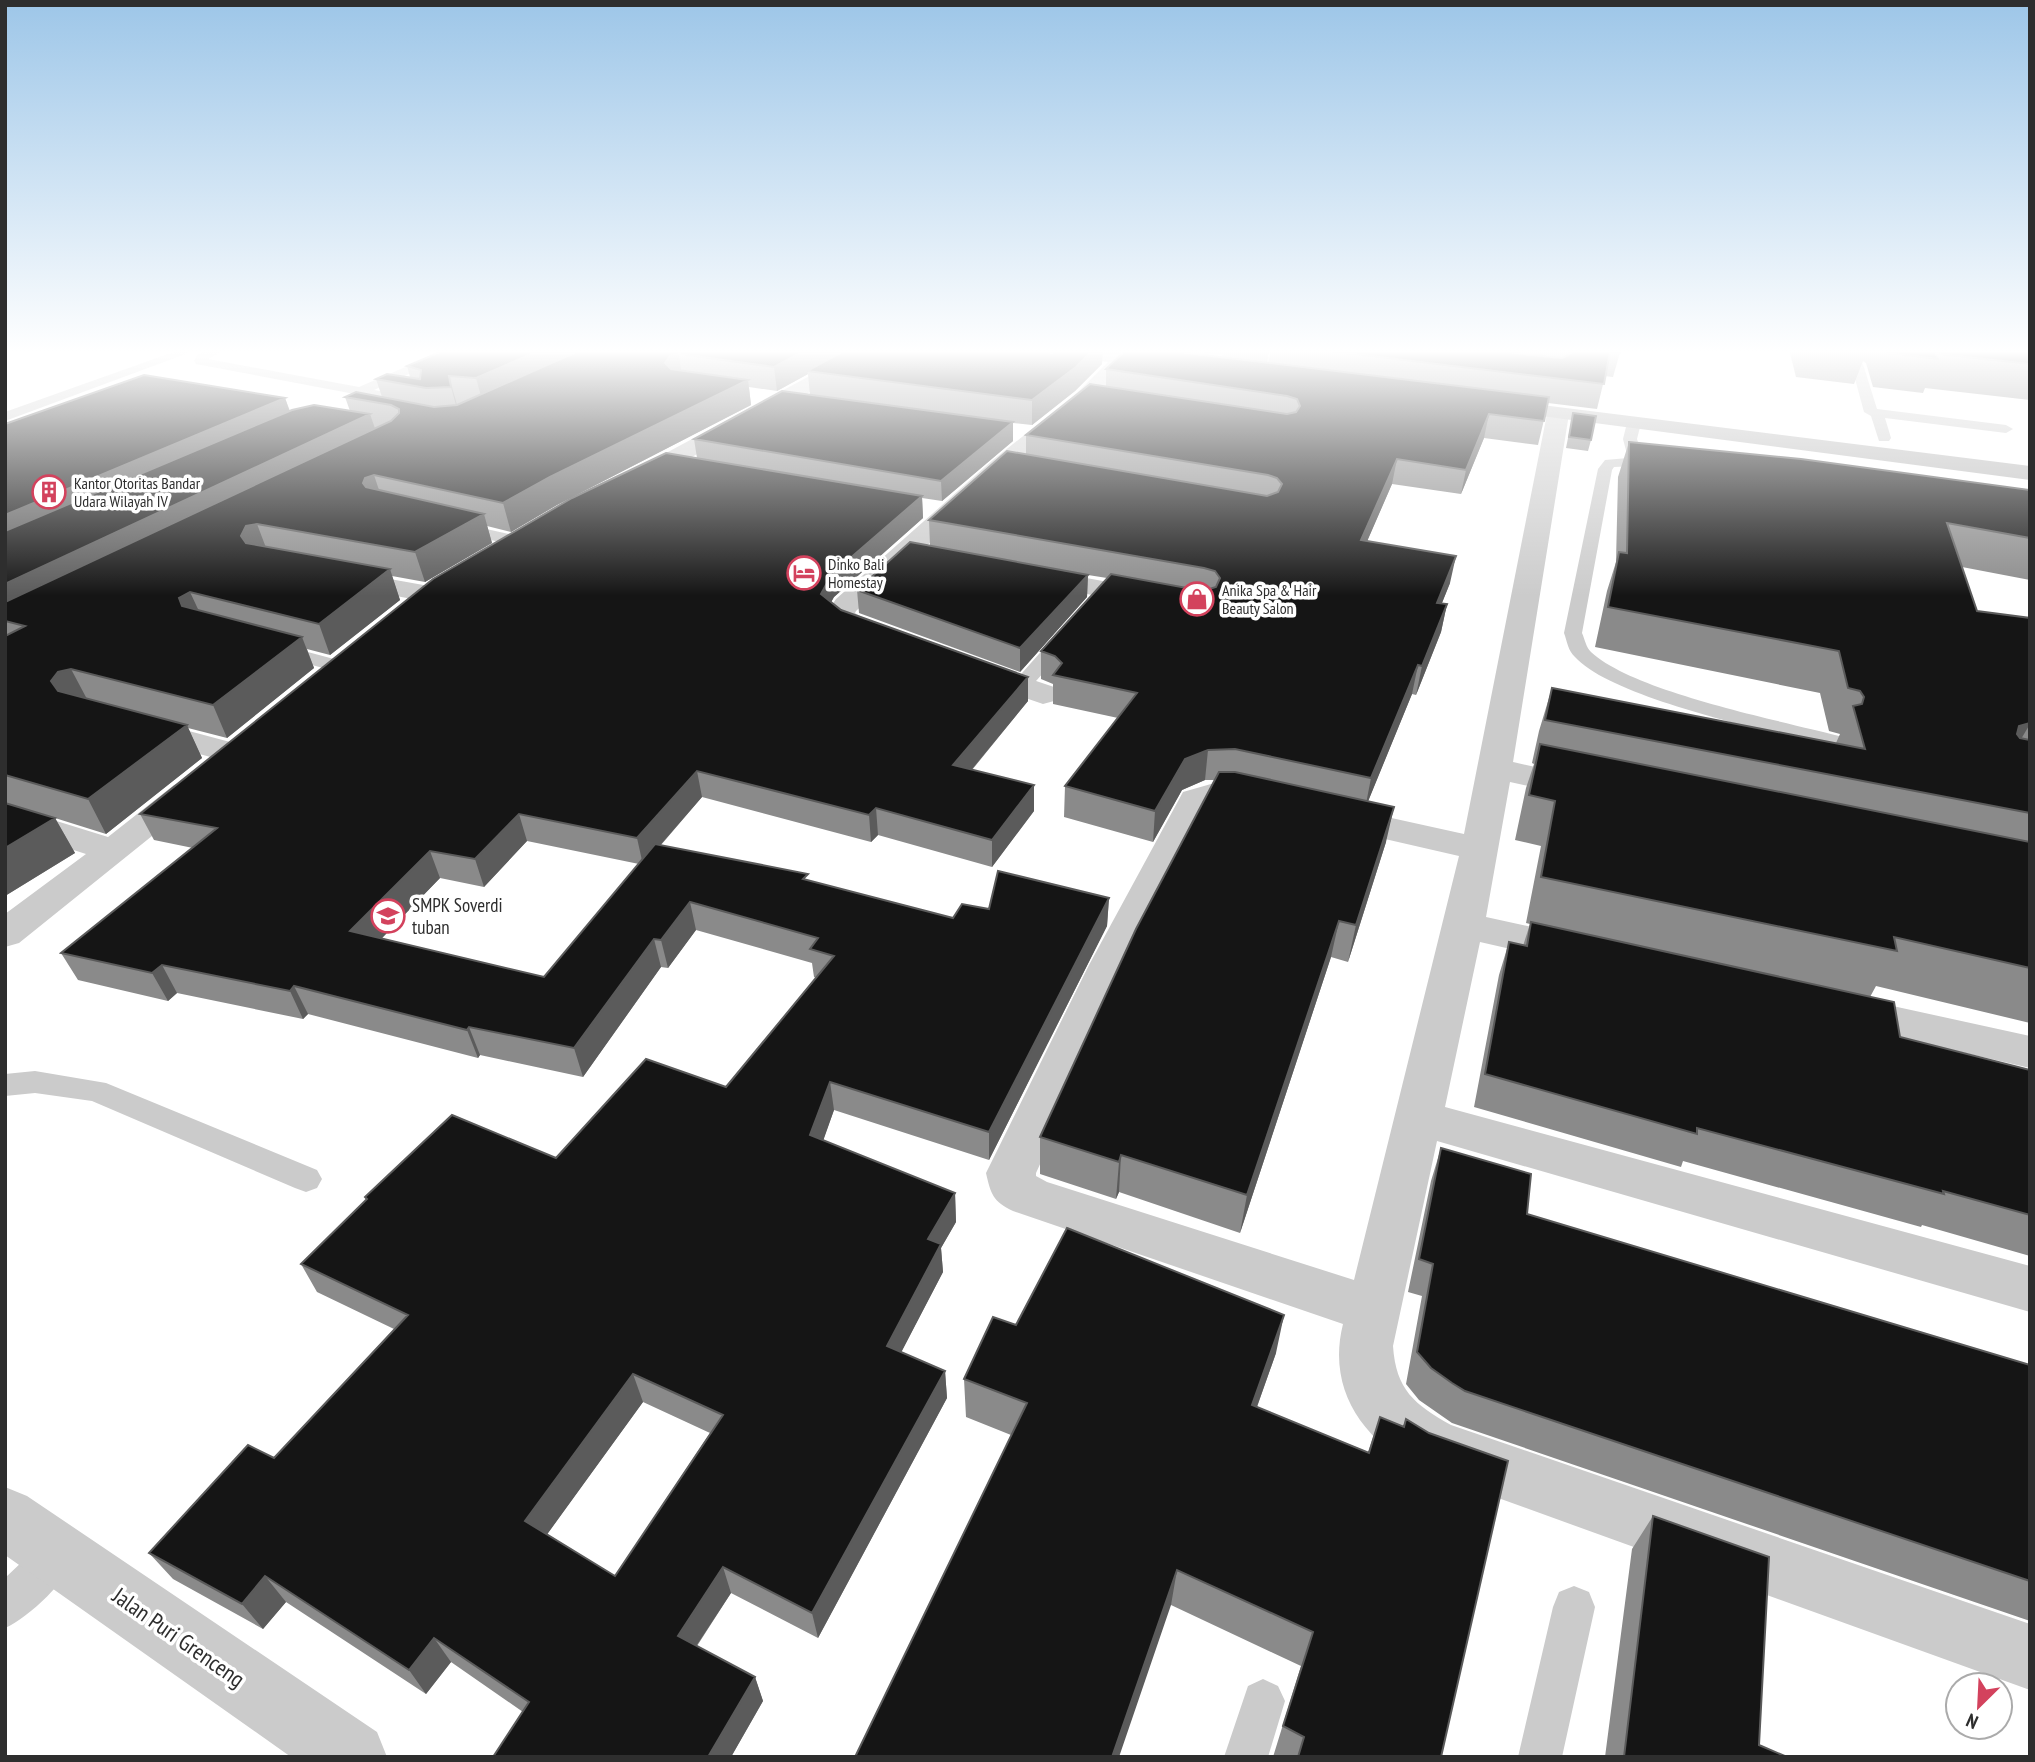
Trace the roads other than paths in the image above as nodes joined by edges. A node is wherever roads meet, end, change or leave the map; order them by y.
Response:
1 (725, 431) edge
2 (1013, 431) edge
3 (1043, 431) edge
4 (1555, 431) edge
5 (1632, 431) edge
6 (1715, 431) edge
7 (1819, 431) edge
8 (1882, 431) edge
9 (1038, 435) junction
10 (1884, 438) junction
11 (1636, 460) junction
12 (1667, 461) edge
13 (2028, 463) edge
14 (666, 464) junction
15 (1002, 465) junction
16 (706, 470) edge
17 (1028, 470) edge
18 (604, 494) edge
19 (921, 508) edge
20 (948, 512) junction
21 (449, 526) edge
22 (526, 536) joint
23 (902, 552) junction
24 (929, 557) edge
25 (483, 561) edge
26 (1011, 572) edge
27 (321, 574) edge
28 (1174, 602) edge
29 (399, 618) edge
30 (1072, 628) edge
31 (905, 644) edge
32 (257, 645) edge
33 (348, 658) joint
34 (956, 663) edge
35 (1032, 690) joint
36 (306, 692) edge
37 (114, 721) edge
38 (1831, 741) edge
39 (1495, 769) junction
40 (1619, 794) edge
41 (5, 816) edge
42 (1478, 849) junction
43 (114, 851) junction
44 (1464, 925) junction
45 (5, 934) edge
46 (1612, 958) edge
47 (1814, 1004) edge
48 (2030, 1052) edge
49 (5, 1085) edge
50 (1420, 1118) junction
51 (306, 1180) dead end
52 (2030, 1289) edge
53 (1373, 1310) junction
54 (5, 1518) edge
55 (59, 1555) junction
56 (1574, 1607) dead end
57 (5, 1608) edge
58 (2030, 1657) edge
59 (1264, 1700) dead end
60 (352, 1757) edge
61 (1246, 1757) edge
62 (1540, 1757) edge

1 - 14 street
2 - 9 street
3 - 9 street
4 - 39 street
5 - 11 lane
6 - 13 street
7 - 10 street
8 - 10 lane
9 - 15 street
10 - 13 street
11 - 12 lane
11 - 38 lane
14 - 16 street
14 - 18 street
15 - 17 street
15 - 20 street
19 - 20 street
20 - 23 street
21 - 22 lane
22 - 25 street
23 - 24 street
23 - 31 street
26 - 28 street
27 - 29 street
30 - 35 lane
32 - 33 lane
33 - 36 street
34 - 35 street
37 - 43 street
39 - 40 street
39 - 42 street
41 - 43 street
42 - 44 street
42 - 53 street
43 - 45 street
44 - 46 street
44 - 50 street
47 - 48 street
49 - 51 lane
50 - 52 street
50 - 53 street
53 - 58 street
54 - 55 street, Jalan Puri Grenceng
55 - 57 lane
55 - 60 street, Jalan Puri Grenceng
56 - 62 lane
59 - 61 lane

